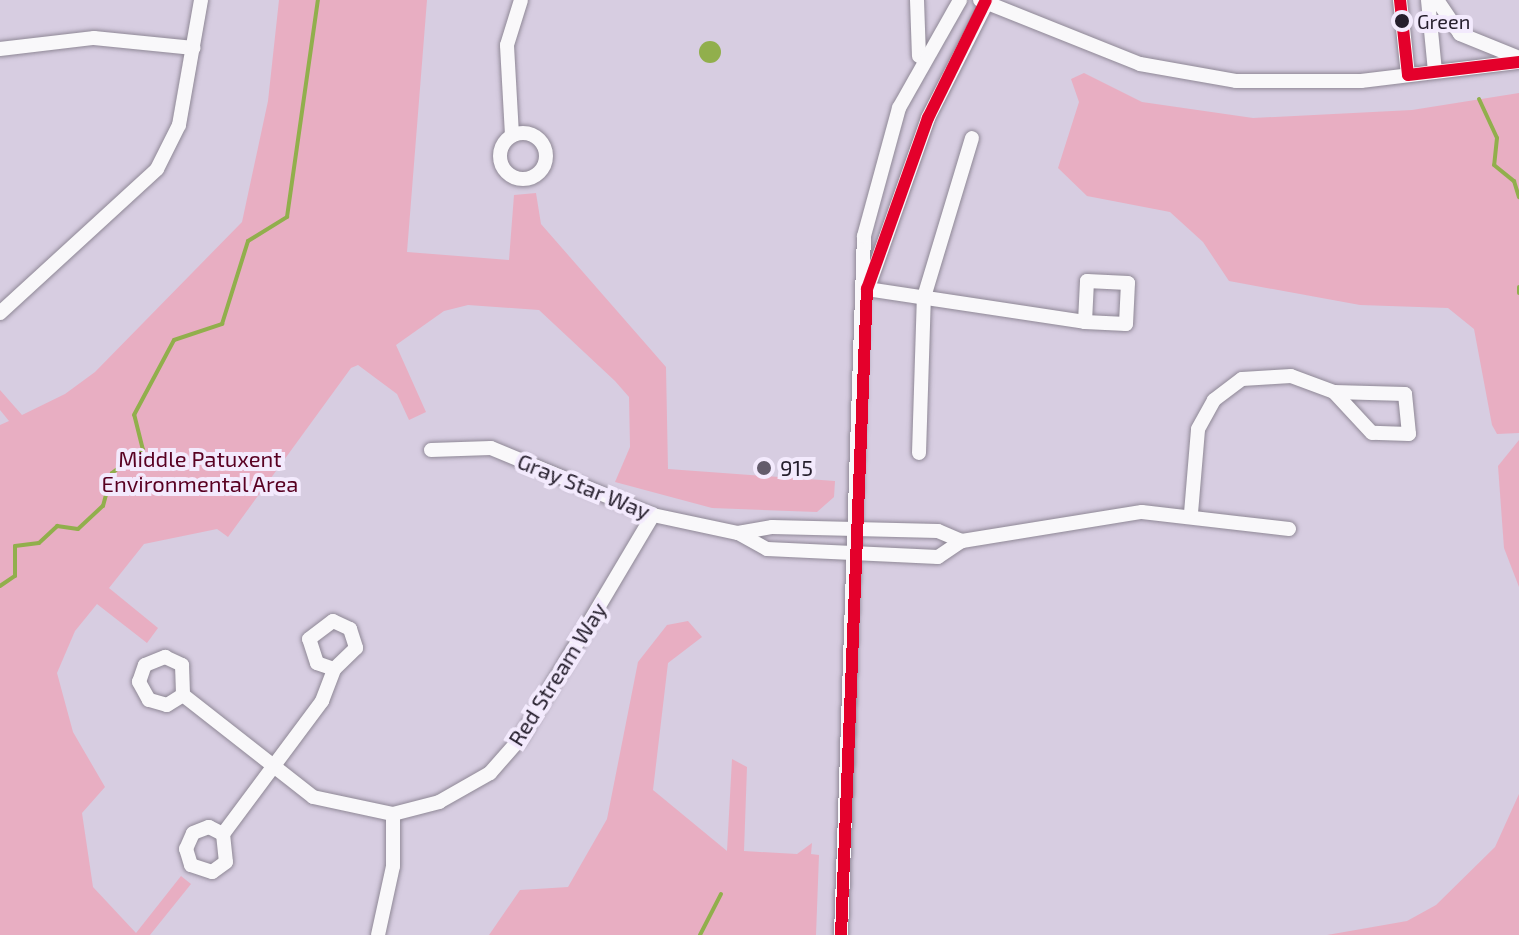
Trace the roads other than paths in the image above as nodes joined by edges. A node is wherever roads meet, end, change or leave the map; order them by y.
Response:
1 (201, 0) edge
2 (521, 0) edge
3 (917, 0) edge
4 (960, 0) edge
5 (1400, 0) edge
6 (1428, 0) edge
7 (1437, 0) edge
8 (984, 1) edge
9 (194, 48) junction
10 (0, 49) edge
11 (1519, 60) edge
12 (1435, 72) junction
13 (1408, 75) junction
14 (914, 76) junction
15 (512, 135) dead end
16 (972, 138) dead end
17 (867, 289) junction
18 (924, 297) junction
19 (0, 313) edge
20 (1085, 322) dead end
21 (1334, 392) junction
22 (431, 450) dead end
23 (919, 453) dead end
24 (1191, 513) junction
25 (653, 515) junction
26 (860, 529) junction
27 (1289, 529) dead end
28 (738, 533) junction
29 (962, 541) junction
30 (858, 556) junction
31 (334, 669) dead end
32 (183, 695) dead end
33 (272, 768) junction
34 (393, 814) junction
35 (223, 834) dead end
36 (378, 935) edge
37 (841, 935) edge

1 - 9 street
2 - 15 street
3 - 14 street
4 - 14 street
5 - 13 street
6 - 12 street
7 - 11 street
8 - 13 street
8 - 17 street
9 - 10 street
9 - 19 street
11 - 12 street
12 - 13 street
14 - 17 street
16 - 18 street
17 - 18 street
17 - 26 street
18 - 20 street
18 - 23 street
21 - 21 street
21 - 24 street
22 - 25 street, Gray Star Way
24 - 27 street
24 - 29 street
25 - 28 street, Gray Star Way
25 - 34 street, Red Stream Way
26 - 28 street, Gray Star Way
26 - 29 street, Gray Star Way
26 - 30 street
28 - 30 street, Gray Star Way
29 - 30 street, Gray Star Way
30 - 37 street
31 - 33 street
32 - 33 street, Red Stream Way
33 - 34 street, Red Stream Way
33 - 35 street
34 - 36 street

